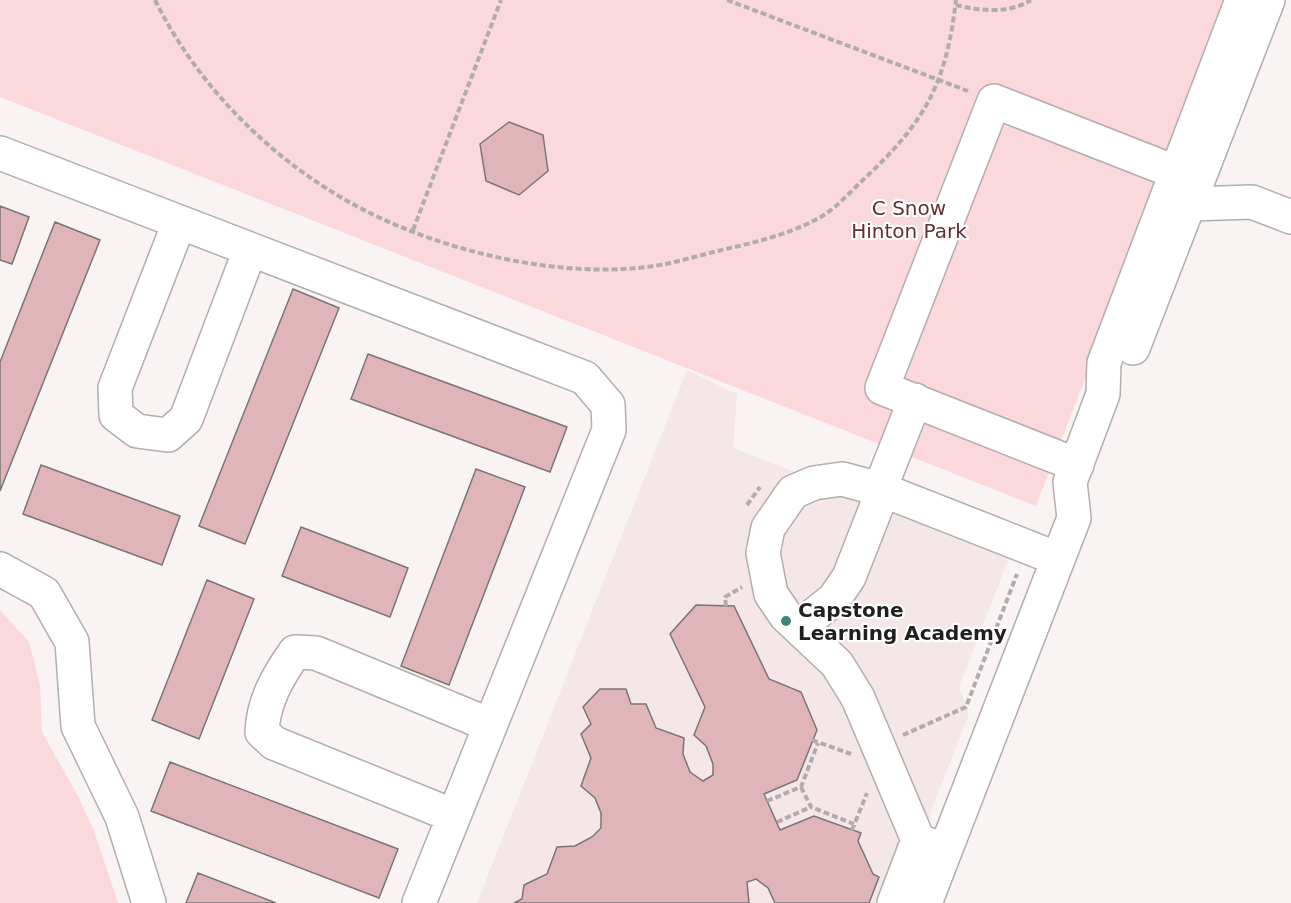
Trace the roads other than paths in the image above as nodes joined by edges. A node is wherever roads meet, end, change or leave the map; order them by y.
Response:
1 (1242, 0) edge
2 (1268, 0) edge
3 (0, 153) edge
4 (1192, 179) junction
5 (1252, 202) junction
6 (1291, 217) edge
7 (179, 223) junction
8 (250, 250) junction
9 (915, 400) junction
10 (1077, 465) junction
11 (880, 489) junction
12 (1058, 559) junction
13 (0, 569) edge
14 (799, 627) junction
15 (490, 724) junction
16 (454, 816) junction
17 (931, 845) junction
18 (149, 903) edge
19 (419, 903) edge
20 (894, 903) edge
21 (925, 903) edge

1 - 4 street
2 - 4 street
3 - 7 street
4 - 5 street
4 - 5 street
4 - 9 street
4 - 10 street
5 - 6 street
7 - 8 street
7 - 8 street
8 - 15 street
9 - 10 street
9 - 11 street
10 - 12 street
11 - 12 street
11 - 14 street
11 - 14 street
12 - 17 street
13 - 18 street
14 - 17 street
15 - 16 street
15 - 16 street
16 - 19 street
17 - 20 street
17 - 21 street

